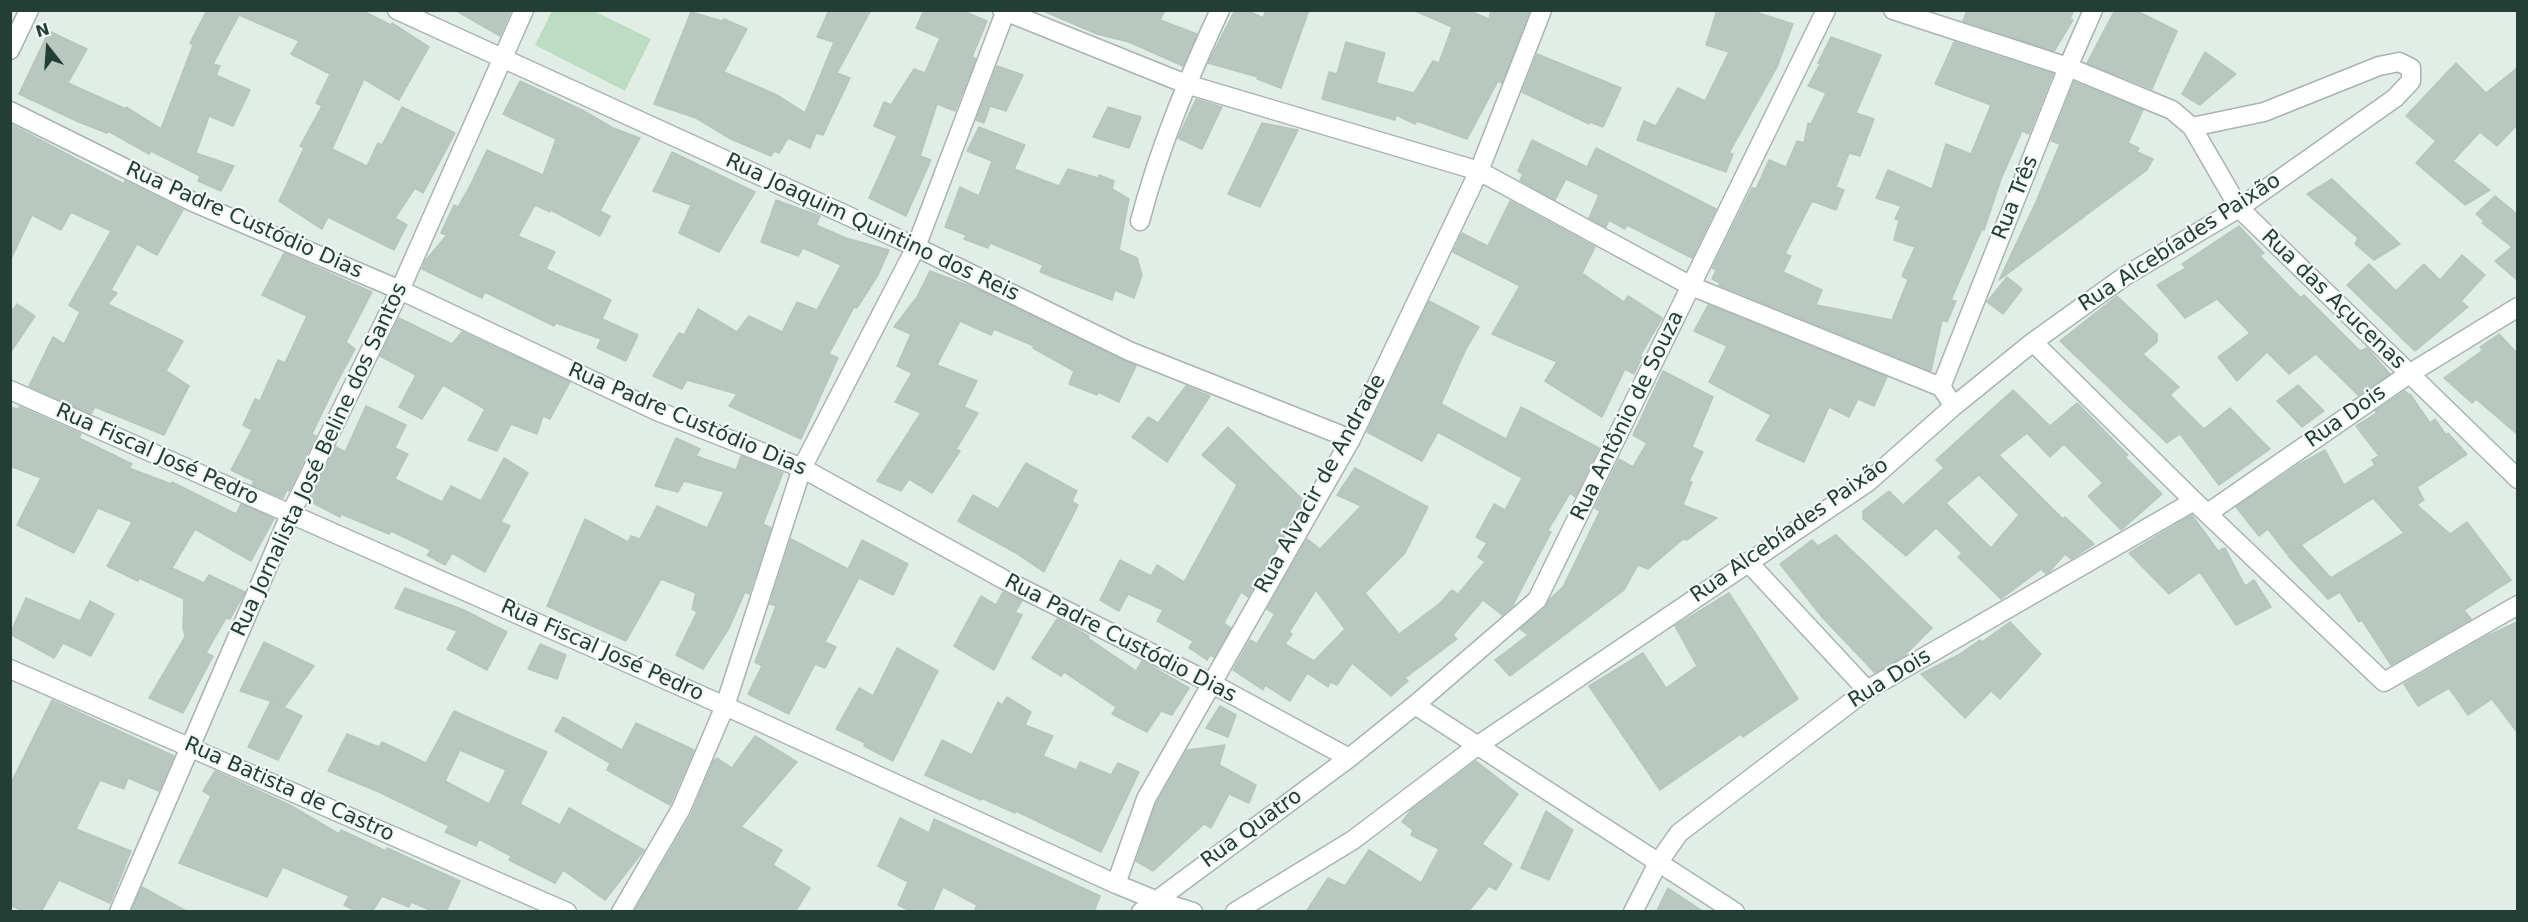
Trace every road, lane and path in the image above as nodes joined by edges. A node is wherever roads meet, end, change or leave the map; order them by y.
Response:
1 (29, 10) edge
2 (397, 10) edge
3 (524, 10) edge
4 (1220, 10) edge
5 (1542, 10) edge
6 (1826, 10) edge
7 (1893, 10) edge
8 (2093, 10) edge
9 (1004, 11) edge
10 (10, 50) edge
11 (504, 57) junction
12 (2068, 67) junction
13 (1186, 84) junction
14 (10, 111) edge
15 (2192, 127) junction
16 (1479, 171) junction
17 (2239, 208) junction
18 (1140, 221) dead end
19 (916, 247) junction
20 (1691, 286) junction
21 (399, 290) junction
22 (2517, 307) edge
23 (2033, 342) junction
24 (2409, 374) junction
25 (1941, 387) junction
26 (10, 390) edge
27 (1954, 406) junction
28 (1351, 439) junction
29 (802, 468) junction
30 (2517, 479) edge
31 (2201, 507) junction
32 (290, 515) junction
33 (1748, 562) junction
34 (2517, 605) edge
35 (10, 669) edge
36 (1211, 683) junction
37 (1867, 690) junction
38 (725, 705) junction
39 (1415, 705) junction
40 (1477, 746) junction
41 (191, 747) junction
42 (1349, 758) junction
43 (1658, 863) junction
44 (1116, 884) junction
45 (1148, 906) edge
46 (120, 912) edge
47 (567, 912) edge
48 (621, 912) edge
49 (1193, 912) edge
50 (1235, 912) edge
51 (1633, 912) edge
52 (1735, 912) edge

1 - 10 street
2 - 11 street, Rua Joaquim Quintino dos Reis
3 - 11 street, Rua Jornalista José Beline dos Santos
4 - 13 street
5 - 16 street, Rua Alvacir de Andrade
6 - 20 street, Rua Antônio de Souza
7 - 12 street, Rua das Açucenas
8 - 12 street, Rua Três
9 - 13 street
9 - 19 street
11 - 19 street, Rua Joaquim Quintino dos Reis
11 - 21 street, Rua Jornalista José Beline dos Santos
12 - 15 street, Rua das Açucenas
12 - 25 street, Rua Três
13 - 16 street
13 - 18 street
14 - 21 street, Rua Padre Custódio Dias
15 - 17 street, Rua das Açucenas
15 - 17 street, Rua Alcebíades Paixão
16 - 20 street
16 - 28 street, Rua Alvacir de Andrade
17 - 23 street, Rua Alcebíades Paixão
17 - 24 street, Rua das Açucenas
19 - 28 street, Rua Joaquim Quintino dos Reis
19 - 29 street
20 - 25 street
20 - 39 street, Rua Antônio de Souza
21 - 29 street, Rua Padre Custódio Dias
21 - 32 street, Rua Jornalista José Beline dos Santos
22 - 24 street, Rua Dois
23 - 27 street, Rua Alcebíades Paixão
23 - 31 street
24 - 30 street, Rua das Açucenas
24 - 31 street, Rua Dois
25 - 27 street
26 - 32 street, Rua Fiscal José Pedro
27 - 33 street, Rua Alcebíades Paixão
28 - 36 street, Rua Alvacir de Andrade
29 - 36 street, Rua Padre Custódio Dias
29 - 38 street
31 - 34 street
31 - 37 street, Rua Dois
32 - 38 street, Rua Fiscal José Pedro
32 - 41 street, Rua Jornalista José Beline dos Santos
33 - 37 street
33 - 40 street, Rua Alcebíades Paixão
35 - 41 street, Rua Batista de Castro
36 - 42 street, Rua Padre Custódio Dias
36 - 44 street, Rua Alvacir de Andrade
37 - 43 street, Rua Dois
38 - 44 street, Rua Fiscal José Pedro
38 - 48 street
39 - 40 street
39 - 42 street, Rua Antônio de Souza
40 - 43 street
40 - 50 street, Rua Alcebíades Paixão
41 - 46 street, Rua Jornalista José Beline dos Santos
41 - 47 street, Rua Batista de Castro
42 - 45 street, Rua Quatro
43 - 51 street, Rua Dois
43 - 52 street
44 - 45 street, Rua Fiscal José Pedro
45 - 49 street, Rua Fiscal José Pedro

